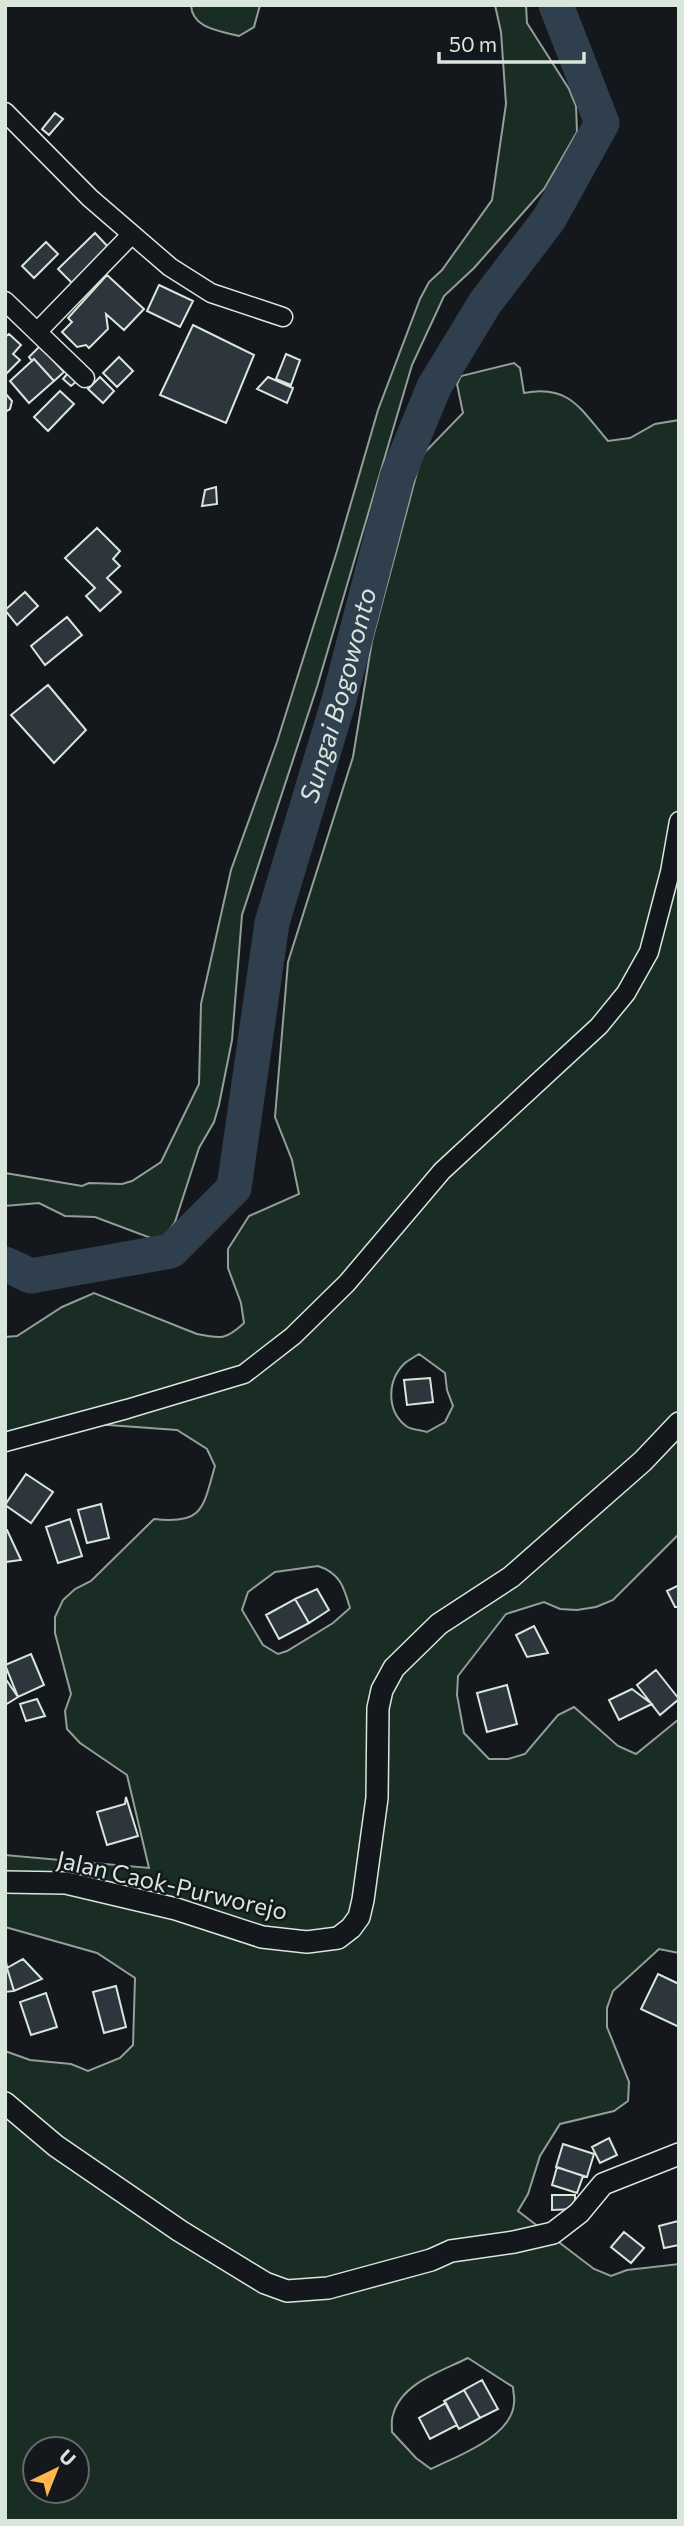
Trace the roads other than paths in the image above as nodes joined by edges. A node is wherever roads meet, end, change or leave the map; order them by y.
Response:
1 (5, 112) edge
2 (131, 235) junction
3 (5, 301) edge
4 (283, 317) dead end
5 (37, 332) junction
6 (85, 378) dead end
7 (679, 821) edge
8 (679, 1423) edge
9 (5, 1442) edge
10 (5, 1882) edge
11 (5, 2103) edge
12 (679, 2154) edge

1 - 2 street
2 - 4 street
2 - 5 street
3 - 5 street
5 - 6 street
7 - 9 street
8 - 10 street, Jalan Caok-Purworejo
11 - 12 street

